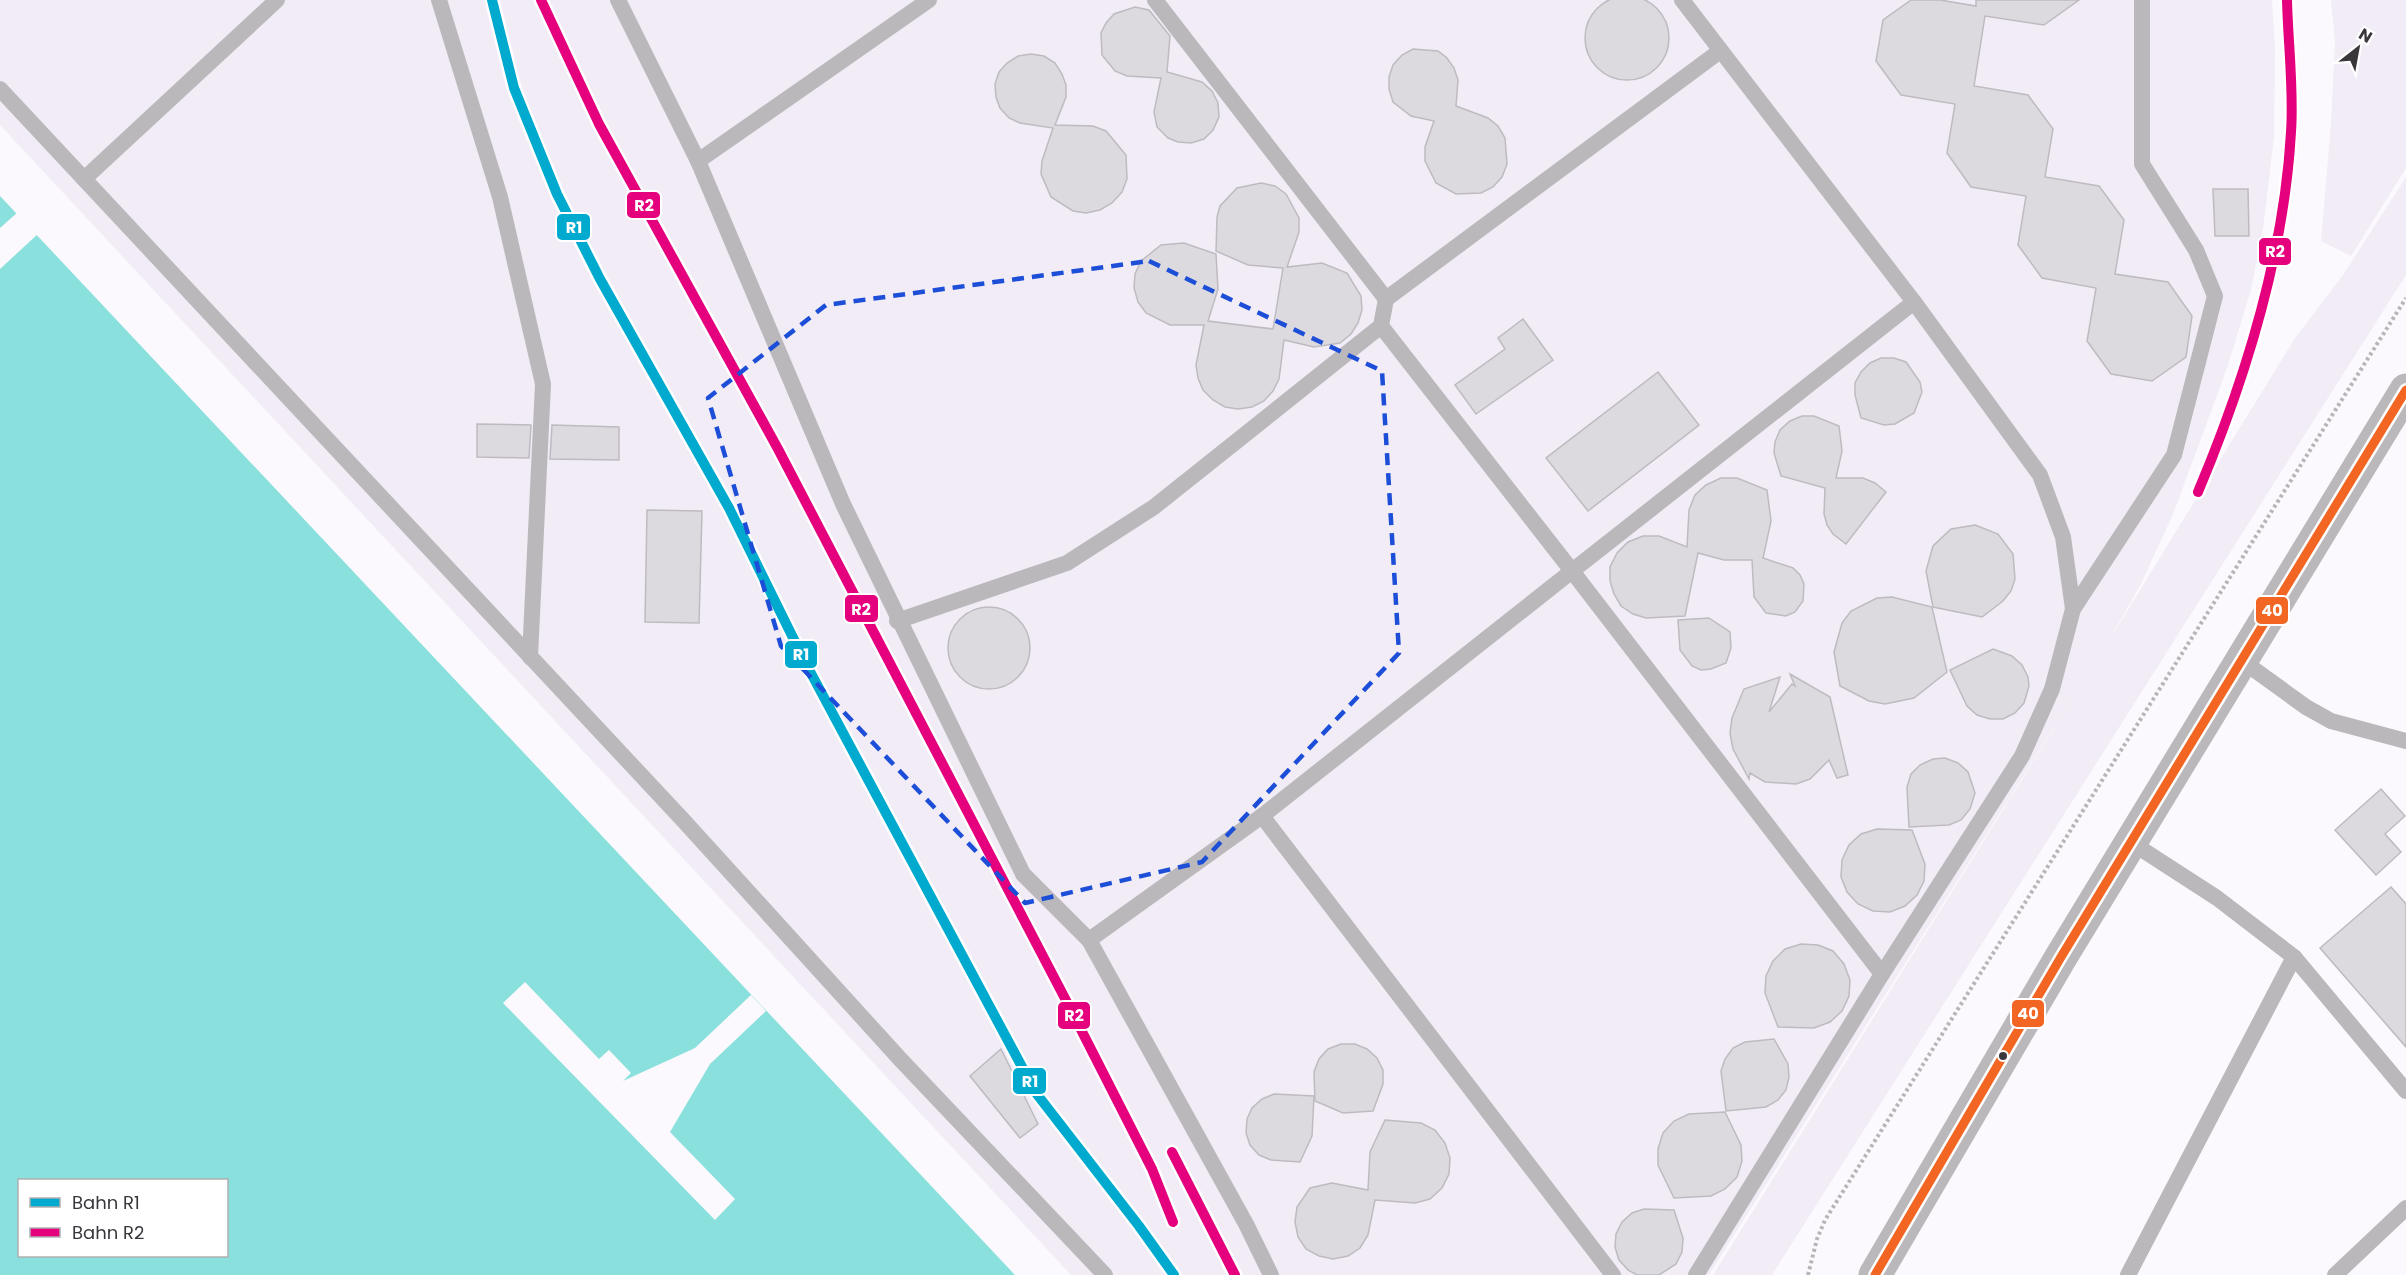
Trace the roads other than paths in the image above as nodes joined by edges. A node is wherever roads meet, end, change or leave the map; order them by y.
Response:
1 (278, 0) edge
2 (439, 0) edge
3 (618, 0) edge
4 (929, 0) edge
5 (1155, 0) edge
6 (1682, 0) edge
7 (2142, 0) edge
8 (1720, 51) junction
9 (0, 89) edge
10 (698, 161) junction
11 (84, 179) junction
12 (1386, 299) junction
13 (1914, 302) junction
14 (1382, 326) junction
15 (2406, 390) edge
16 (1572, 571) junction
17 (2073, 609) junction
18 (897, 621) junction
19 (530, 657) junction
20 (2241, 660) junction
21 (2406, 741) edge
22 (1262, 816) junction
23 (2132, 843) junction
24 (1089, 940) junction
25 (2294, 957) junction
26 (1882, 974) junction
27 (2406, 1091) edge
28 (2406, 1208) edge
29 (1105, 1275) edge
30 (1271, 1275) edge
31 (1613, 1275) edge
32 (1696, 1275) edge
33 (1875, 1275) edge
34 (2128, 1275) edge
35 (2335, 1275) edge

1 - 11 lane
2 - 19 lane
3 - 10 lane
4 - 10 lane
5 - 12 lane
6 - 8 lane
7 - 17 lane
8 - 12 lane
8 - 13 lane
9 - 11 lane
10 - 18 lane
11 - 19 lane
12 - 14 lane
13 - 16 lane
13 - 17 lane
14 - 16 lane
14 - 18 lane
15 - 20 main road
16 - 22 lane
16 - 26 lane
17 - 26 lane
18 - 24 lane
19 - 29 lane
20 - 21 lane
20 - 23 main road
22 - 24 lane
22 - 31 lane
23 - 25 lane
23 - 33 main road
24 - 30 lane
25 - 27 lane
25 - 34 lane
26 - 32 lane
28 - 35 lane

